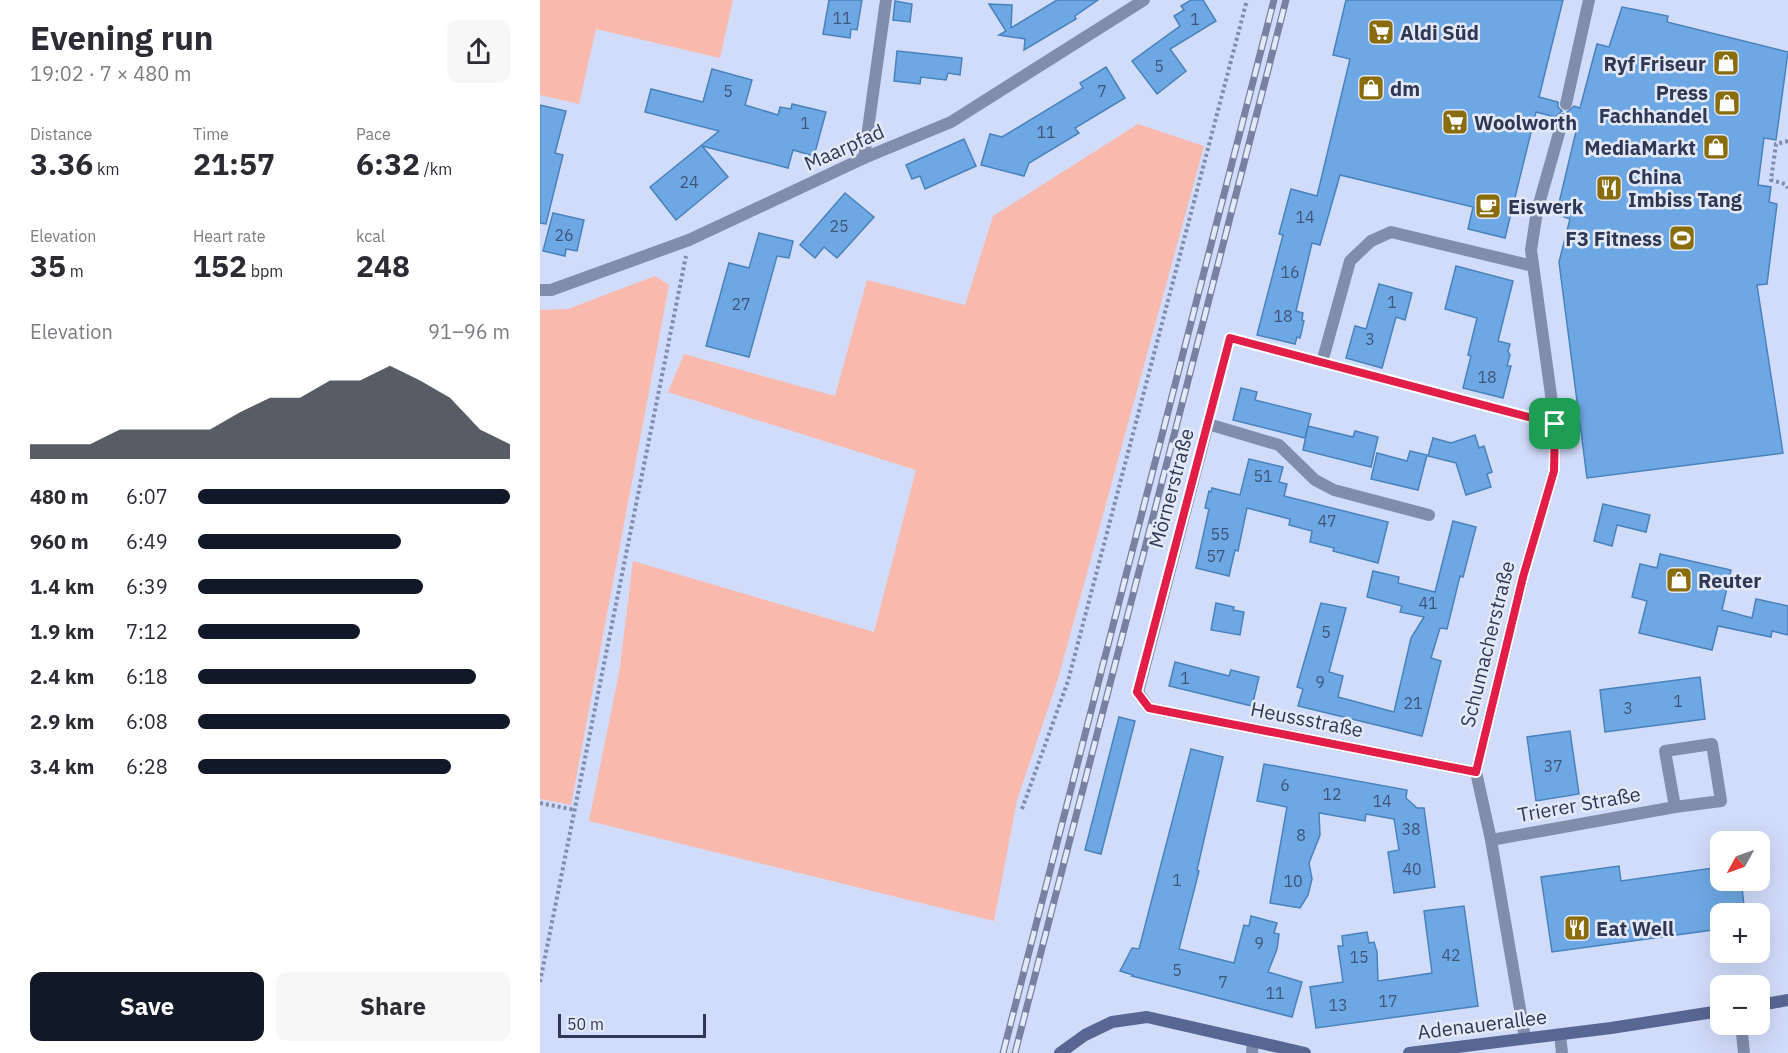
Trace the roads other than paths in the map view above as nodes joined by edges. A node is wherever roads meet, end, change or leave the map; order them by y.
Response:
1 (886, 0) edge
2 (1144, 0) edge
3 (1589, 0) edge
4 (1566, 104) dead end
5 (1563, 119) dead end
6 (864, 158) junction
7 (1533, 266) junction
8 (540, 290) edge
9 (1324, 354) dead end
10 (1428, 515) dead end
11 (1137, 692) joint
12 (1476, 772) junction
13 (1675, 807) junction
14 (1491, 840) junction
15 (1788, 1000) edge
16 (1770, 1003) edge
17 (1710, 1012) edge
18 (1560, 1035) junction
19 (1742, 1035) edge
20 (1525, 1038) junction
21 (1252, 1047) edge
22 (1060, 1053) edge
23 (1305, 1053) edge
24 (1410, 1053) edge
25 (1562, 1053) edge
26 (1744, 1053) edge

1 - 6 street
2 - 6 street, Maarpfad
3 - 4 street
5 - 7 street, Schumacherstraße
6 - 8 street, Maarpfad
7 - 9 street
7 - 12 street, Schumacherstraße
10 - 11 street, Mörnerstraße
11 - 12 street, Heussstraße
12 - 14 street, Schumacherstraße
13 - 13 street, Trierer Straße
13 - 14 street, Trierer Straße
14 - 20 street, Schumacherstraße
15 - 16 street
17 - 18 street, Adenauerallee
18 - 20 street, Adenauerallee
18 - 25 street, Adenauerallee
19 - 26 street
20 - 24 street, Adenauerallee
21 - 22 street
21 - 23 street

